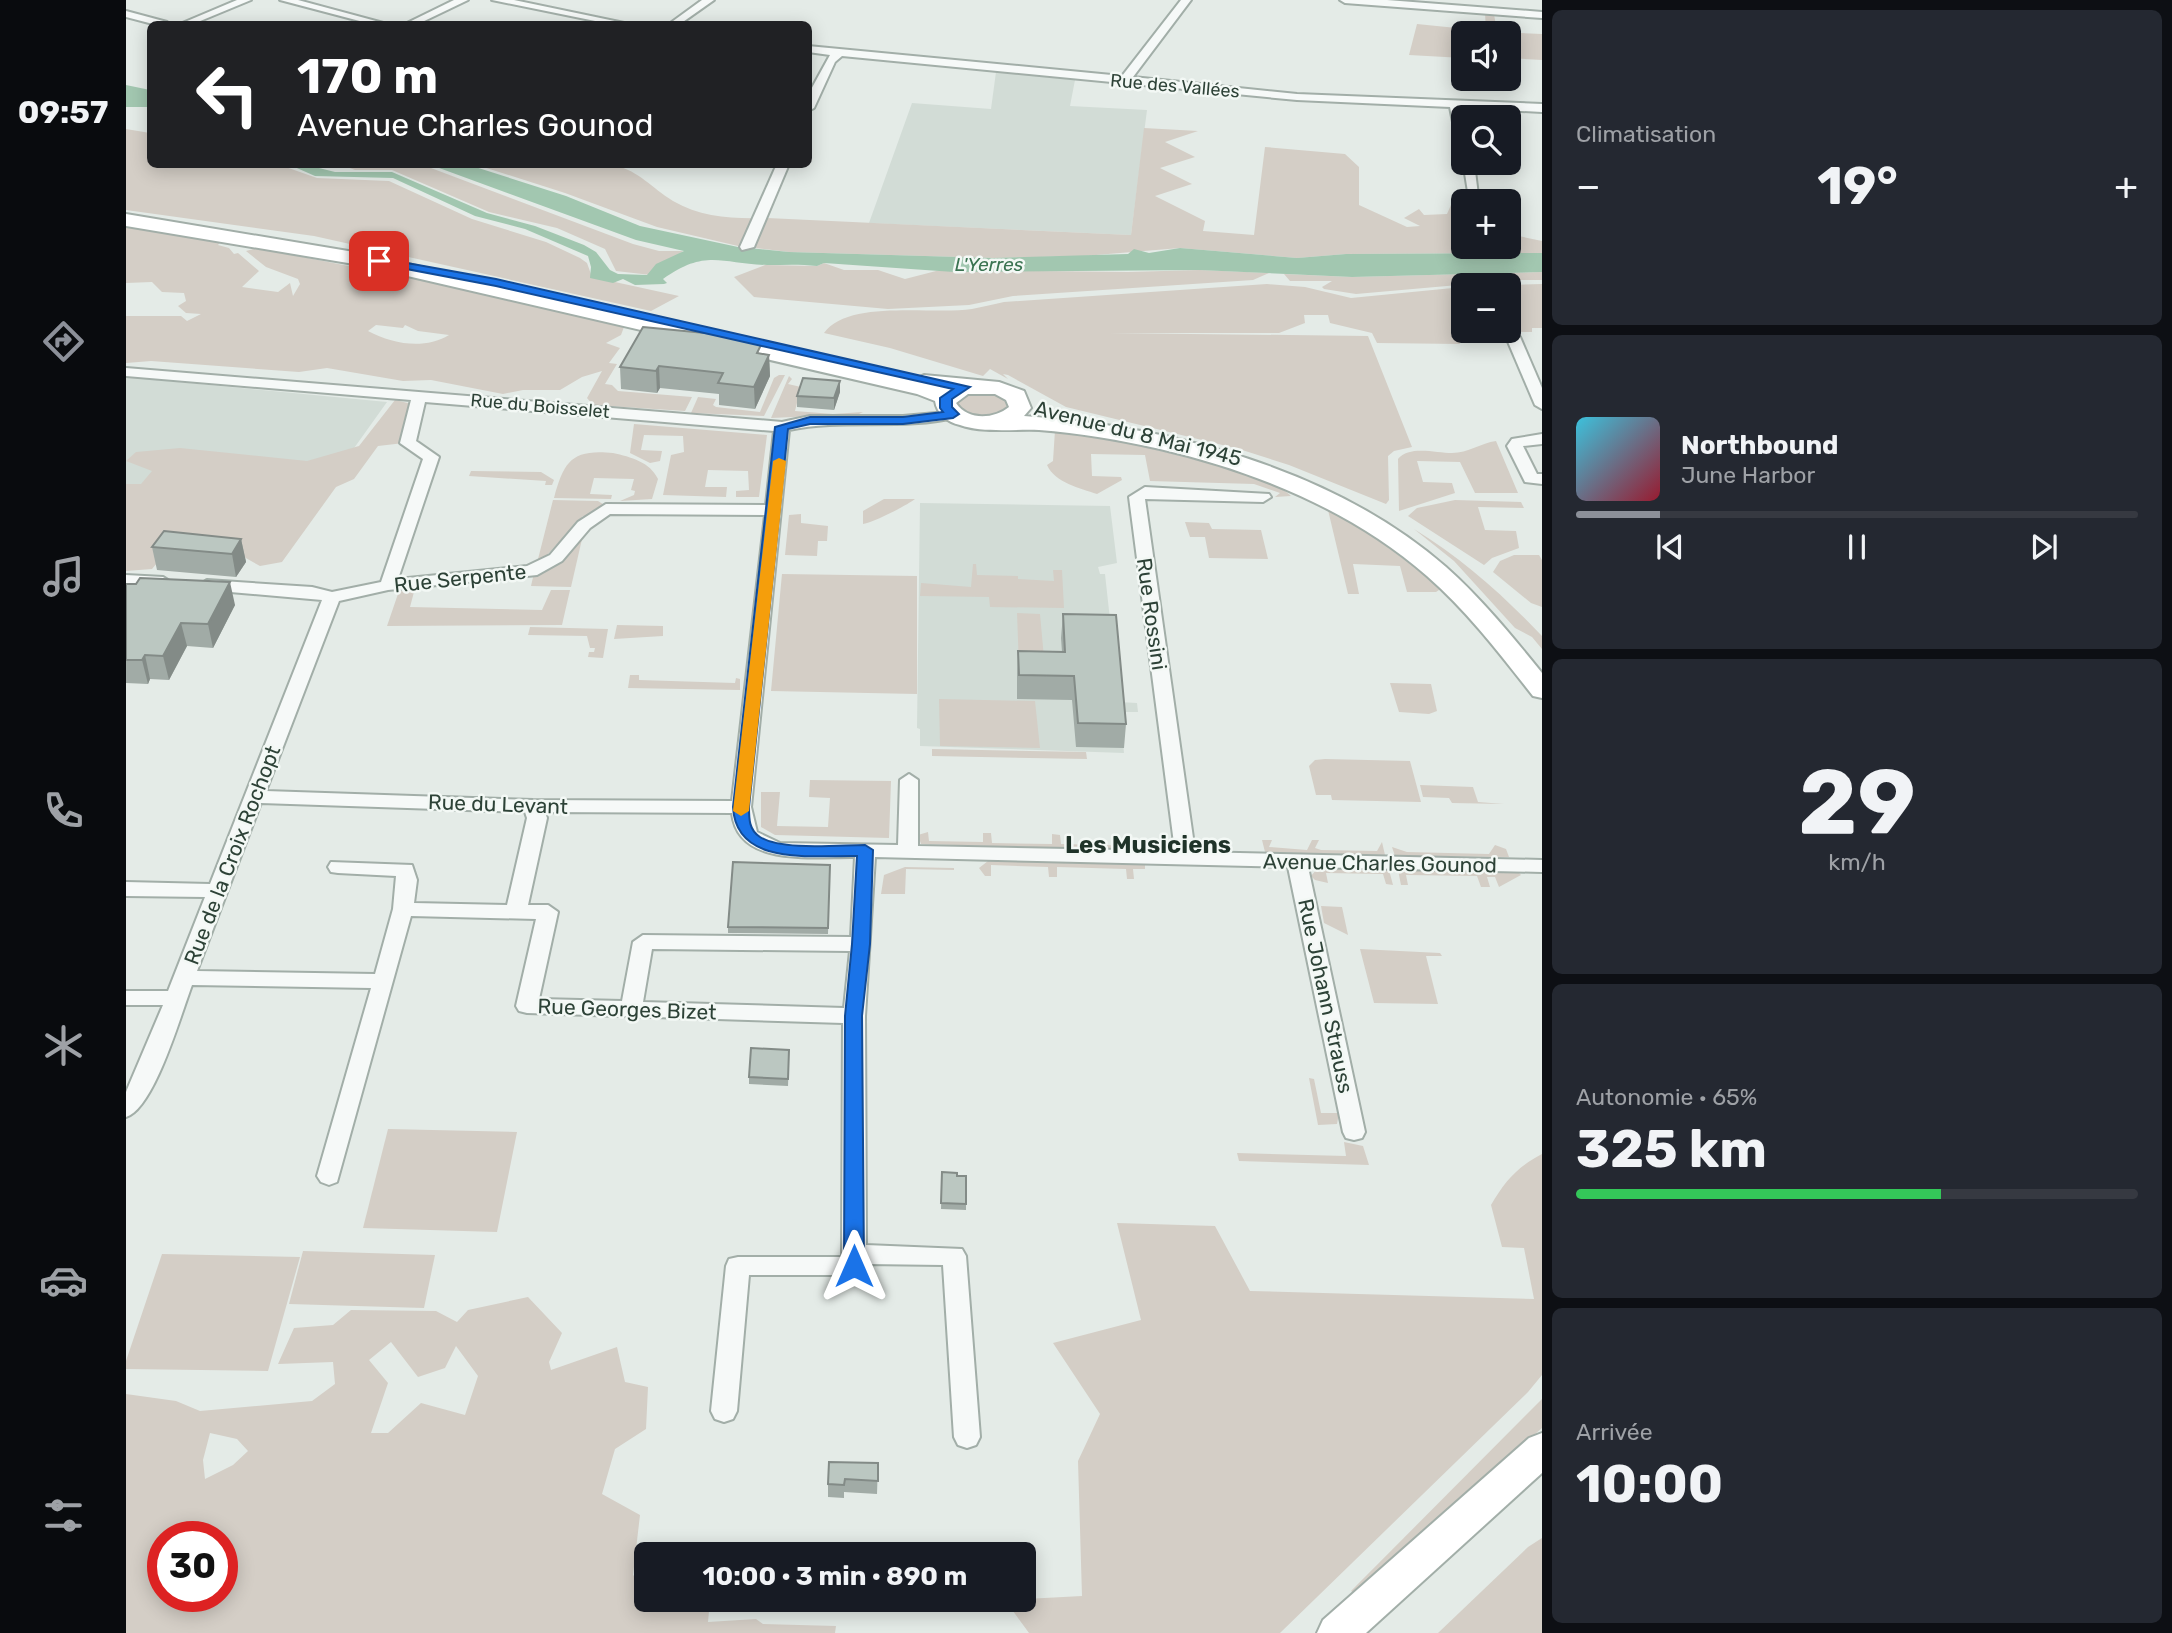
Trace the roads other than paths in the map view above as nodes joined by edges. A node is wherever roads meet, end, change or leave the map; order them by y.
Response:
1 (246, 0) edge
2 (285, 0) edge
3 (463, 0) edge
4 (498, 0) edge
5 (709, 0) edge
6 (1186, 0) edge
7 (1345, 0) edge
8 (126, 15) edge
9 (1542, 15) edge
10 (151, 21) edge
11 (193, 21) edge
12 (370, 21) edge
13 (417, 21) edge
14 (608, 21) edge
15 (678, 21) edge
16 (812, 50) edge
17 (838, 53) junction
18 (1124, 81) junction
19 (812, 99) edge
20 (1455, 105) edge
21 (1521, 110) edge
22 (1541, 111) edge
23 (781, 168) edge
24 (127, 221) edge
25 (747, 247) dead end
26 (1516, 343) edge
27 (126, 372) edge
28 (412, 396) junction
29 (954, 400) junction
30 (1020, 402) junction
31 (1542, 405) edge
32 (998, 421) junction
33 (782, 427) junction
34 (1542, 439) edge
35 (1542, 479) edge
36 (1263, 497) dead end
37 (774, 510) junction
38 (126, 580) edge
39 (393, 584) junction
40 (332, 597) junction
41 (1542, 691) edge
42 (909, 780) dead end
43 (254, 797) junction
44 (533, 806) junction
45 (741, 807) junction
46 (865, 850) junction
47 (908, 852) junction
48 (1186, 858) junction
49 (1297, 860) junction
50 (1542, 866) edge
51 (338, 867) dead end
52 (126, 889) edge
53 (218, 891) junction
54 (403, 909) junction
55 (516, 912) junction
56 (861, 944) junction
57 (184, 978) junction
58 (384, 981) junction
59 (126, 998) edge
60 (176, 998) junction
61 (631, 1009) junction
62 (853, 1016) junction
63 (126, 1109) edge
64 (1354, 1132) dead end
65 (329, 1176) dead end
66 (854, 1260) junction
67 (724, 1411) dead end
68 (967, 1437) dead end
69 (1542, 1449) edge
70 (1337, 1633) edge

1 - 11 street
2 - 12 street
3 - 13 street
4 - 14 street
5 - 15 street
6 - 18 street
7 - 9 street
8 - 10 street
16 - 17 street, Rue des Vallées
17 - 18 street, Rue des Vallées
17 - 19 street
18 - 20 street, Rue des Vallées
21 - 22 street, Rue des Vallées
23 - 25 street
24 - 29 main road
26 - 31 street
27 - 28 street, Rue du Boisselet
28 - 33 street, Rue du Boisselet
28 - 39 street
29 - 30 main road, Avenue du 8 Mai 1945
29 - 32 main road, Avenue du 8 Mai 1945
29 - 33 street, Rue du Boisselet
30 - 32 main road
30 - 41 main road, Avenue du 8 Mai 1945
32 - 41 main road, Avenue du 8 Mai 1945
33 - 37 street
34 - 35 street
36 - 48 street, Rue Rossini
37 - 39 street, Rue Serpente
37 - 45 street
38 - 40 street
39 - 40 street, Rue Serpente
40 - 43 street, Rue de la Croix Rochopt
42 - 47 street
43 - 44 street, Rue du Levant
43 - 53 street, Rue de la Croix Rochopt
44 - 45 street, Rue du Levant
44 - 55 street
45 - 46 street, Avenue Charles Gounod
46 - 47 street, Avenue Charles Gounod
46 - 56 street
47 - 48 street, Avenue Charles Gounod
48 - 49 street, Avenue Charles Gounod
49 - 50 street, Avenue Charles Gounod
49 - 64 street, Rue Johann Strauss
51 - 54 street
52 - 53 street
53 - 57 street, Rue de la Croix Rochopt
54 - 55 street
54 - 58 street
55 - 61 street, Rue Georges Bizet
56 - 61 street
56 - 62 street
57 - 58 street
57 - 60 street, Rue de la Croix Rochopt
58 - 65 street
59 - 60 street
60 - 63 street, Rue de la Croix Rochopt
61 - 62 street, Rue Georges Bizet
62 - 66 street
66 - 67 street
66 - 68 street
69 - 70 main road

